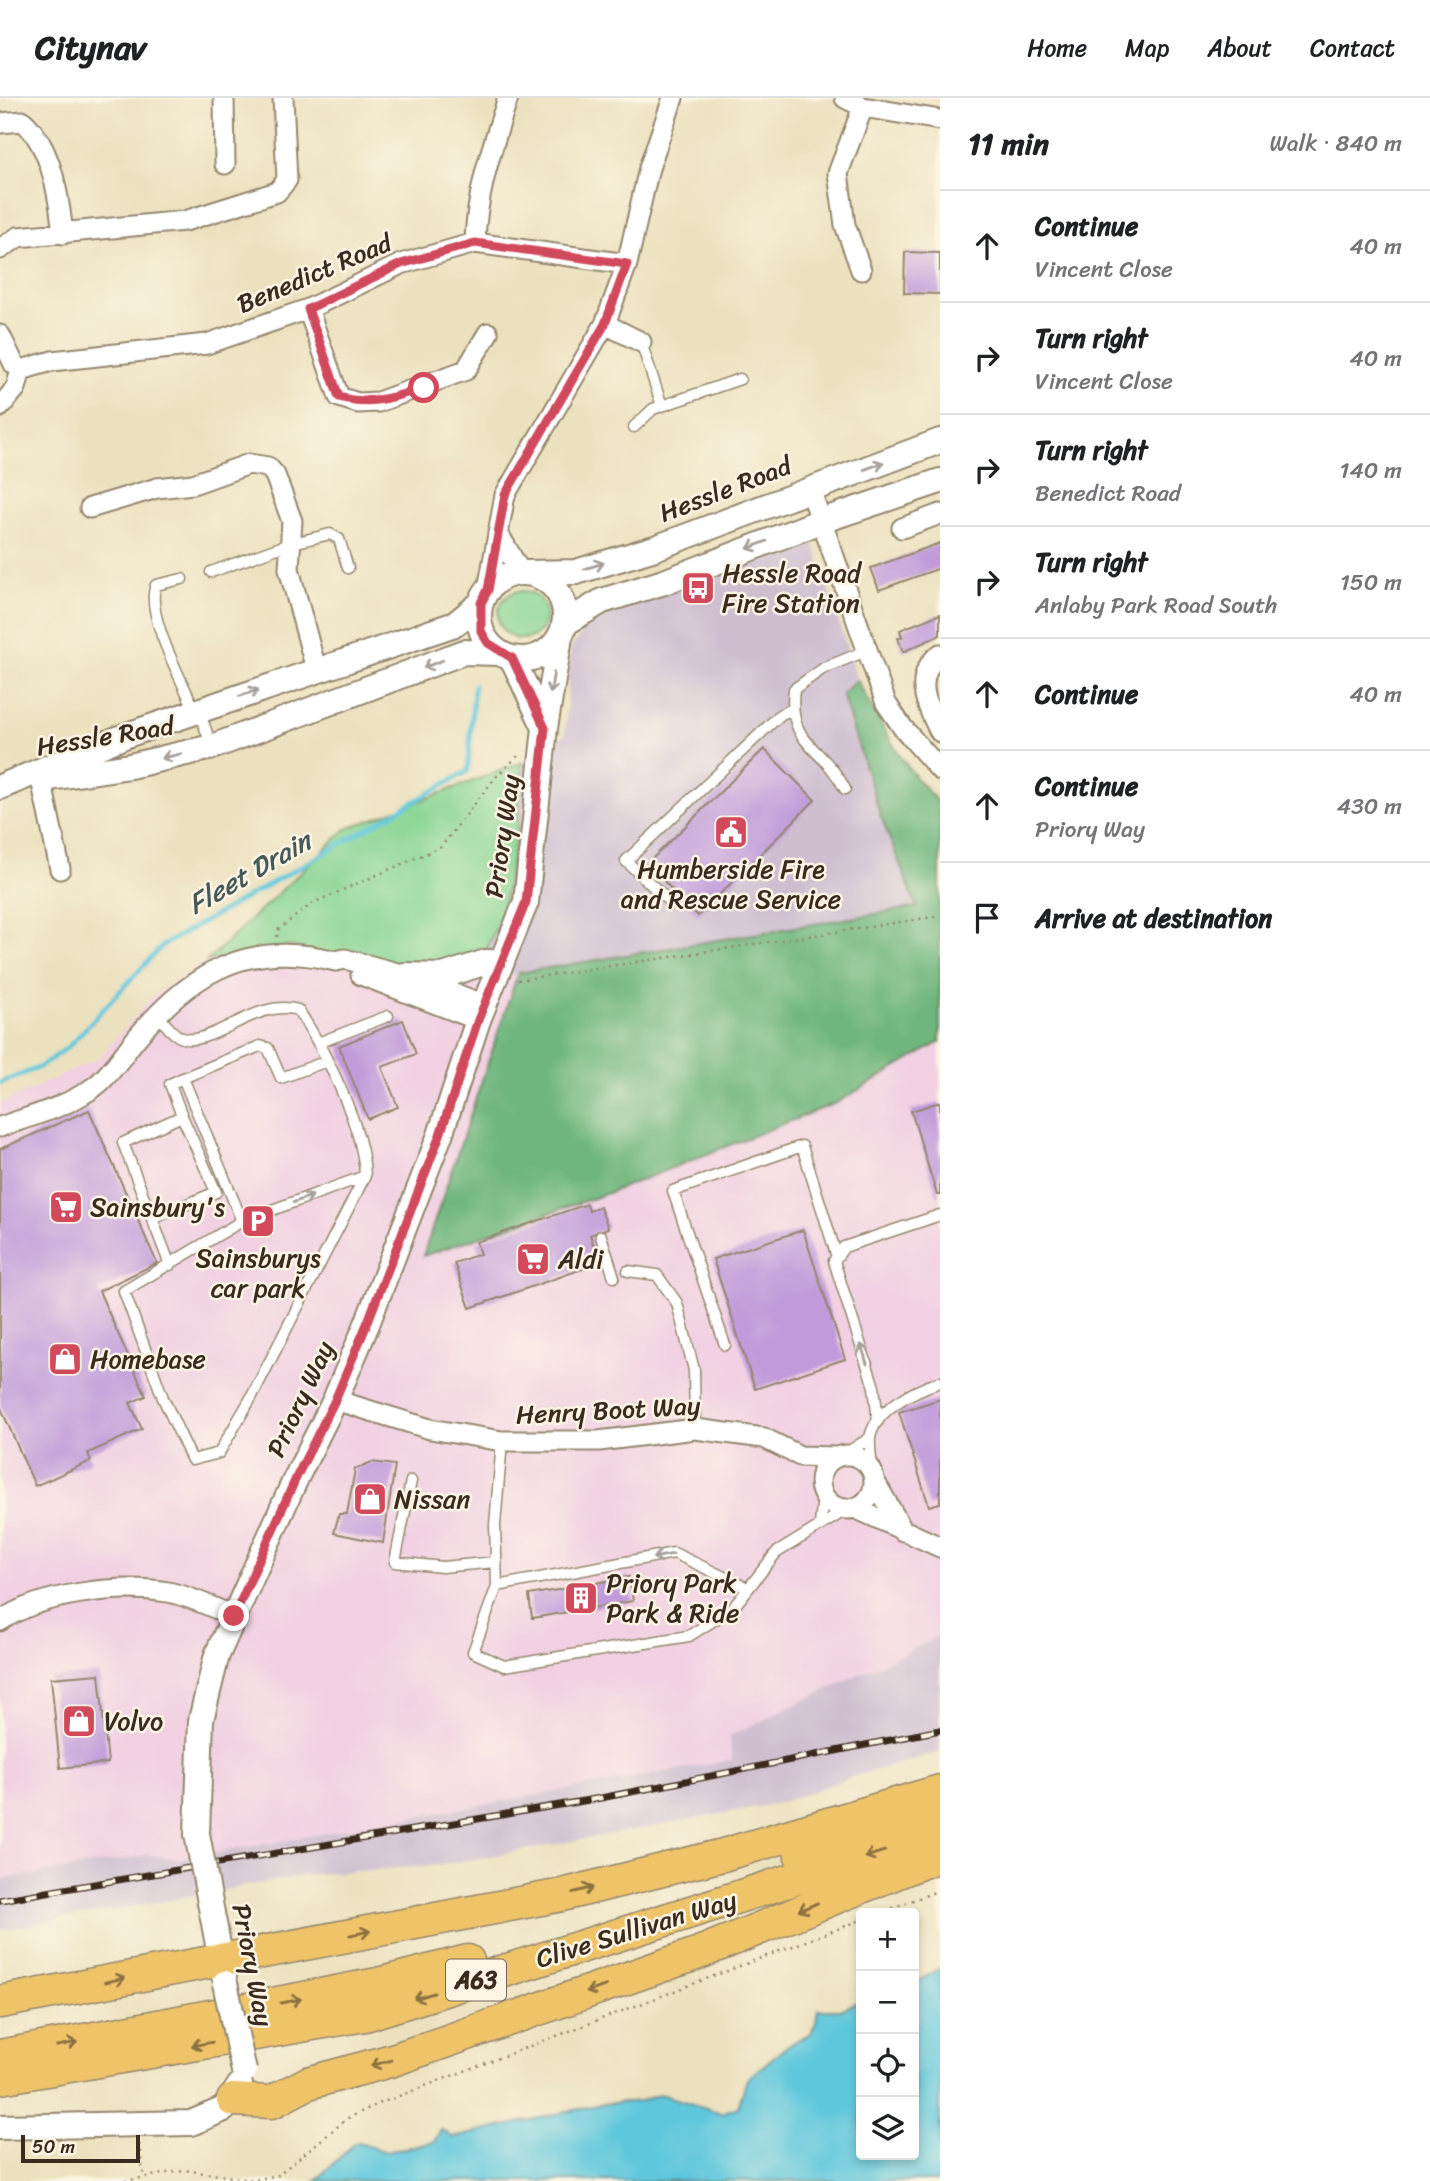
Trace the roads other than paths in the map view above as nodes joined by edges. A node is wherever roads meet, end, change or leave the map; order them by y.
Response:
1 (224, 98) edge
2 (283, 98) edge
3 (508, 98) edge
4 (673, 98) edge
5 (845, 98) edge
6 (863, 107) junction
7 (940, 120) edge
8 (0, 123) edge
9 (225, 164) dead end
10 (63, 234) junction
11 (475, 243) junction
12 (0, 249) edge
13 (627, 264) junction
14 (861, 270) dead end
15 (308, 309) junction
16 (605, 324) junction
17 (488, 333) dead end
18 (0, 335) edge
19 (641, 342) joint
20 (21, 370) junction
21 (740, 379) dead end
22 (662, 405) junction
23 (0, 407) edge
24 (634, 427) dead end
25 (940, 441) edge
26 (940, 481) edge
27 (810, 489) junction
28 (90, 508) dead end
29 (940, 514) edge
30 (821, 521) junction
31 (902, 528) dead end
32 (498, 533) junction
33 (289, 544) junction
34 (348, 568) dead end
35 (211, 572) dead end
36 (524, 573) junction
37 (182, 579) dead end
38 (484, 596) junction
39 (562, 631) junction
40 (868, 650) junction
41 (940, 654) edge
42 (505, 655) junction
43 (316, 669) junction
44 (197, 710) junction
45 (791, 710) junction
46 (940, 732) edge
47 (545, 736) junction
48 (212, 747) junction
49 (940, 770) edge
50 (33, 779) junction
51 (0, 787) edge
52 (845, 789) dead end
53 (60, 869) dead end
54 (671, 903) dead end
55 (336, 961) junction
56 (405, 975) junction
57 (489, 993) junction
58 (157, 1013) junction
59 (388, 1016) dead end
60 (318, 1043) junction
61 (327, 1061) junction
62 (183, 1078) junction
63 (182, 1116) junction
64 (0, 1127) edge
65 (365, 1176) junction
66 (940, 1215) edge
67 (152, 1219) junction
68 (242, 1221) junction
69 (601, 1236) dead end
70 (837, 1257) junction
71 (170, 1265) junction
72 (628, 1271) dead end
73 (614, 1278) dead end
74 (725, 1345) dead end
75 (940, 1381) edge
76 (335, 1400) junction
77 (878, 1421) junction
78 (695, 1429) junction
79 (870, 1438) junction
80 (502, 1441) junction
81 (800, 1455) junction
82 (839, 1456) junction
83 (873, 1476) junction
84 (411, 1480) dead end
85 (821, 1492) junction
86 (850, 1509) junction
87 (820, 1524) junction
88 (903, 1531) junction
89 (940, 1547) edge
90 (496, 1562) junction
91 (497, 1586) junction
92 (747, 1588) junction
93 (234, 1616) junction
94 (0, 1621) edge
95 (940, 1791) edge
96 (940, 1811) edge
97 (940, 1833) edge
98 (940, 1855) edge
99 (223, 1971) junction
100 (0, 2003) edge
101 (0, 2056) edge
102 (0, 2078) edge
103 (233, 2100) junction
104 (0, 2127) edge

1 - 9 street
2 - 10 street
3 - 11 street
4 - 13 street
5 - 6 street
6 - 7 street
6 - 14 street
8 - 10 street
10 - 12 street
11 - 13 street, Benedict Road
11 - 15 street, Benedict Road
13 - 16 street
15 - 17 street
15 - 20 street, Benedict Road
16 - 19 street
16 - 32 street
18 - 20 street
19 - 22 lane
20 - 23 street
21 - 22 lane
22 - 24 lane
27 -> 25 street, Hessle Road
26 - 30 street
27 - 30 street
36 -> 27 street, Hessle Road
28 - 33 street
29 - 31 street
30 -> 39 street
30 - 40 street
32 - 36 street
32 - 38 street
33 - 34 lane
33 - 35 lane
33 - 43 street
36 - 38 street
36 - 39 street
37 - 44 lane
38 - 42 street
38 - 43 street, Hessle Road
39 - 42 street
39 -> 47 street, Priory Way
40 - 45 lane
40 - 49 street
41 - 46 street
42 - 47 street
42 -> 48 street, Hessle Road
44 -> 43 street, Hessle Road
44 - 48 lane
44 - 50 street, Hessle Road
45 - 52 lane
45 - 54 lane
47 - 57 street, Priory Way
48 -> 50 street, Hessle Road
50 - 51 street
50 - 53 street
55 - 56 street
55 - 57 street
55 - 58 street
56 - 57 street
56 - 57 street
57 - 76 street, Priory Way
58 - 60 lane
58 - 64 street
59 - 60 lane
60 - 61 lane
61 - 62 lane
61 - 65 lane
62 - 63 lane
62 - 68 lane
63 - 67 lane
63 - 67 lane
68 -> 65 lane
65 - 71 lane
66 - 70 lane
67 - 71 lane
68 - 71 lane
69 - 73 lane
70 - 74 lane
77 -> 70 lane
72 - 78 lane
75 - 77 lane
76 - 80 street, Henry Boot Way
76 - 93 street, Priory Way
77 - 79 lane
78 - 80 street, Henry Boot Way
78 - 81 street, Henry Boot Way
79 - 82 lane
79 - 83 lane
80 - 90 lane
81 - 82 street
81 - 85 street
82 - 83 street
82 - 85 street
83 - 86 street
83 - 88 street
84 - 90 lane
85 - 86 street
85 - 87 lane
86 - 87 lane
86 - 88 street
87 - 92 lane
88 - 89 street
90 - 91 lane
92 -> 91 lane
91 - 92 lane
93 - 94 street
93 - 99 street, Priory Way, bridge
99 -> 95 highway
101 -> 96 highway, Clive Sullivan Way / A63
97 -> 102 highway, Clive Sullivan Way / A63
98 -> 103 highway
100 -> 99 highway
99 - 103 street, Priory Way, bridge
103 - 104 street

